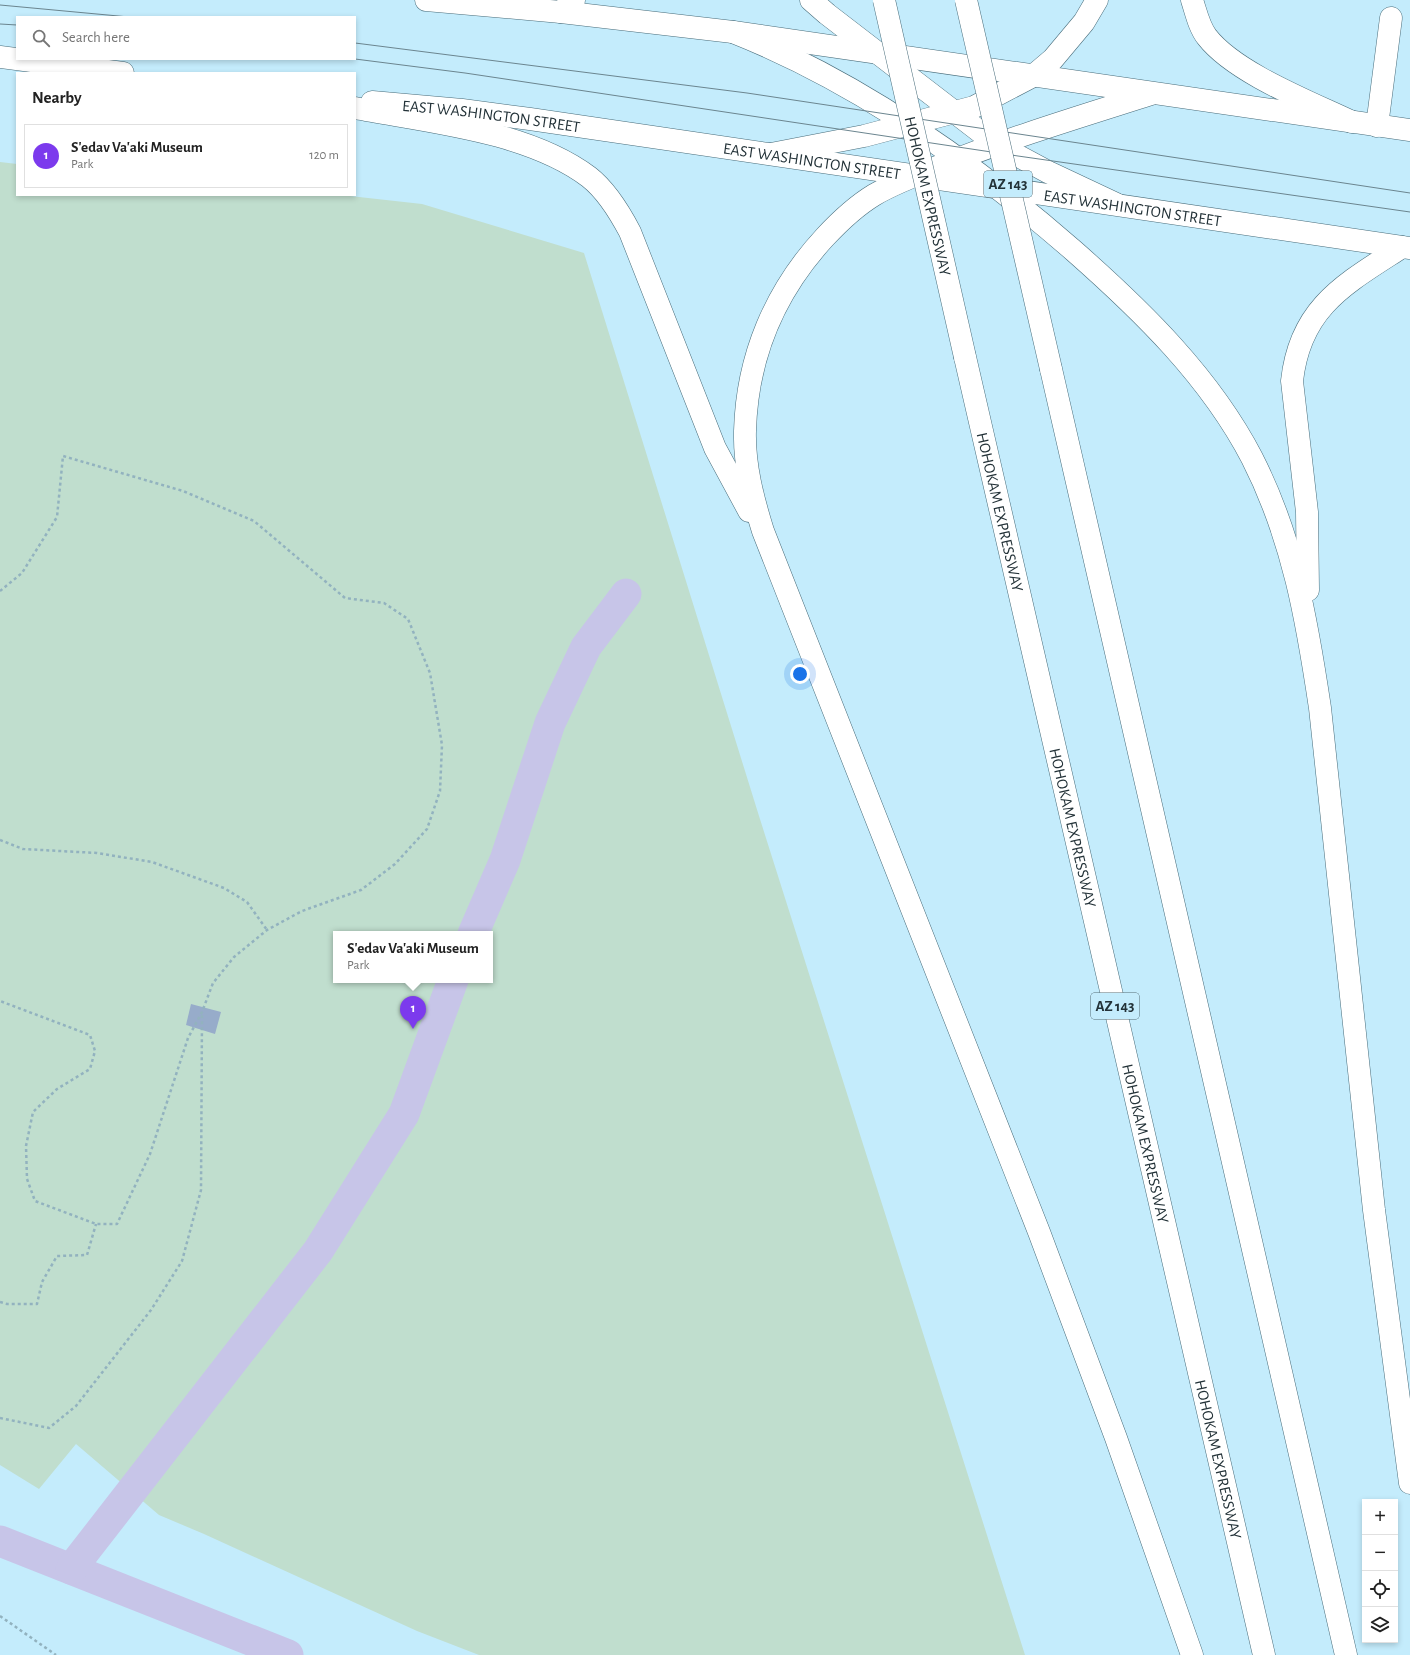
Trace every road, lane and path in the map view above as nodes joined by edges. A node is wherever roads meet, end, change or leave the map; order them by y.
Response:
1 (426, 0) edge
2 (812, 0) edge
3 (884, 0) edge
4 (966, 0) edge
5 (1097, 0) edge
6 (1192, 0) edge
7 (568, 6) edge
8 (1391, 18) dead end
9 (733, 32) junction
10 (879, 53) junction
11 (0, 57) edge
12 (16, 59) edge
13 (23, 60) edge
14 (115, 72) edge
15 (1033, 76) junction
16 (1151, 94) junction
17 (356, 101) edge
18 (356, 108) edge
19 (954, 113) junction
20 (1352, 122) junction
21 (910, 124) junction
22 (1377, 126) junction
23 (1410, 130) edge
24 (996, 144) junction
25 (771, 154) junction
26 (958, 159) junction
27 (916, 175) junction
28 (996, 187) junction
29 (1116, 204) junction
30 (1406, 248) edge
31 (772, 555) junction
32 (0, 591) edge
33 (1309, 630) junction
34 (0, 840) edge
35 (267, 930) junction
36 (0, 1001) edge
37 (202, 1012) junction
38 (96, 1224) junction
39 (0, 1302) edge
40 (0, 1418) edge
41 (1410, 1483) edge
42 (0, 1616) edge
43 (56, 1655) edge
44 (1192, 1655) edge
45 (1264, 1655) edge
46 (1346, 1655) edge

1 - 7 main road
2 - 10 main road
3 - 45 main road, HOHOKAM EXPRESSWAY / AZ 143, bridge
4 - 46 main road, AZ 143, bridge
5 - 15 main road
6 - 20 main road
7 - 9 main road
8 - 22 main road
9 - 10 main road
9 - 21 main road
10 - 15 main road
10 - 19 main road
11 - 12 main road
13 - 14 main road
15 - 16 main road
15 - 19 main road
16 - 20 main road
16 - 24 main road
17 - 25 main road, EAST WASHINGTON STREET
18 - 31 main road
19 - 21 main road
19 - 24 main road
20 - 22 main road
21 - 25 main road
21 - 26 main road
22 - 23 main road
24 - 26 main road
24 - 29 main road
25 - 27 main road, EAST WASHINGTON STREET
26 - 27 main road
26 - 28 main road
27 - 28 main road, EAST WASHINGTON STREET
27 - 31 main road
28 - 29 main road, EAST WASHINGTON STREET
28 - 33 main road
29 - 30 main road, EAST WASHINGTON STREET
30 - 33 main road
31 - 44 main road
32 - 35 path
33 - 41 main road
34 - 35 path
35 - 37 path
36 - 38 path
37 - 38 path
37 - 40 path
38 - 39 path
42 - 43 path

